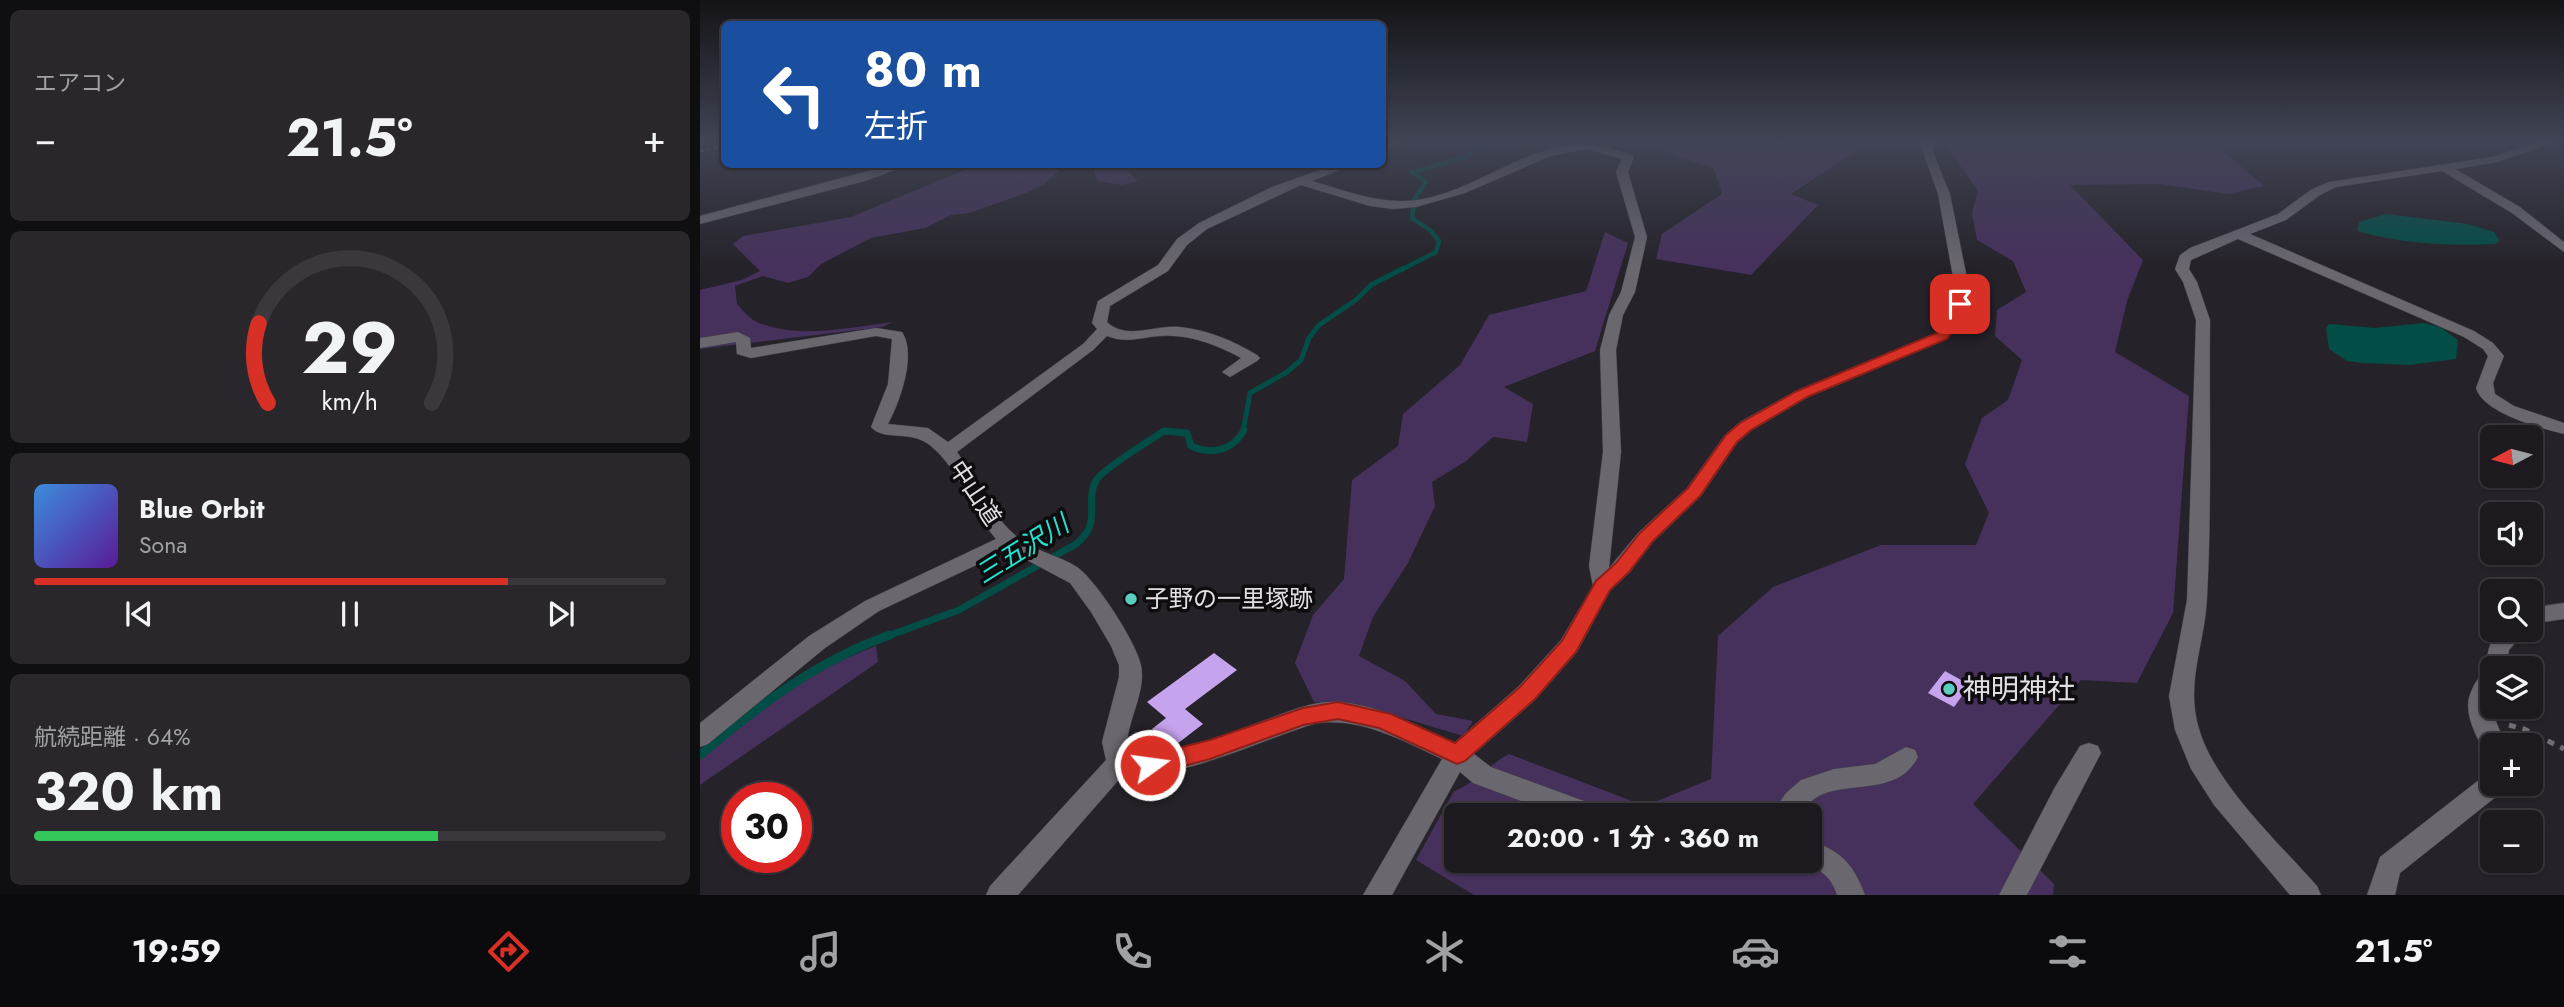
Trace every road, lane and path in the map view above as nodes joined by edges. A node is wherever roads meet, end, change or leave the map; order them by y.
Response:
1 (846, 183) edge
2 (1296, 183) edge
3 (1306, 183) edge
4 (1480, 183) edge
5 (1625, 183) edge
6 (1940, 183) edge
7 (2341, 183) edge
8 (2470, 183) edge
9 (700, 220) edge
10 (2241, 235) junction
11 (2564, 248) edge
12 (1105, 329) junction
13 (700, 343) edge
14 (1230, 372) dead end
15 (2564, 429) edge
16 (948, 451) junction
17 (1009, 541) junction
18 (1603, 586) junction
19 (2564, 611) edge
20 (2543, 614) edge
21 (2480, 692) edge
22 (2479, 709) junction
23 (2489, 733) edge
24 (700, 737) edge
25 (2564, 749) edge
26 (2089, 753) dead end
27 (1457, 755) junction
28 (1906, 757) dead end
29 (1119, 763) junction
30 (2480, 794) edge
31 (1558, 803) edge
32 (1793, 803) edge
33 (1822, 856) edge
34 (1000, 895) edge
35 (1377, 895) edge
36 (1851, 895) edge
37 (2013, 895) edge
38 (2307, 895) edge
39 (2381, 895) edge

1 - 9 street
2 - 12 street
3 - 4 street
5 - 18 street
6 - 18 street
7 - 10 street
8 - 11 street
10 - 15 street
10 - 38 street
12 - 14 street
12 - 16 street
13 - 16 street
16 - 17 street, 中山道
17 - 24 street
17 - 29 street, 中山道
18 - 27 street
19 - 20 street
21 - 22 street
22 - 23 street
22 - 25 path
26 - 37 street
27 - 29 street
27 - 31 street
27 - 35 street
28 - 32 street
29 - 34 street
30 - 39 street
33 - 36 street

